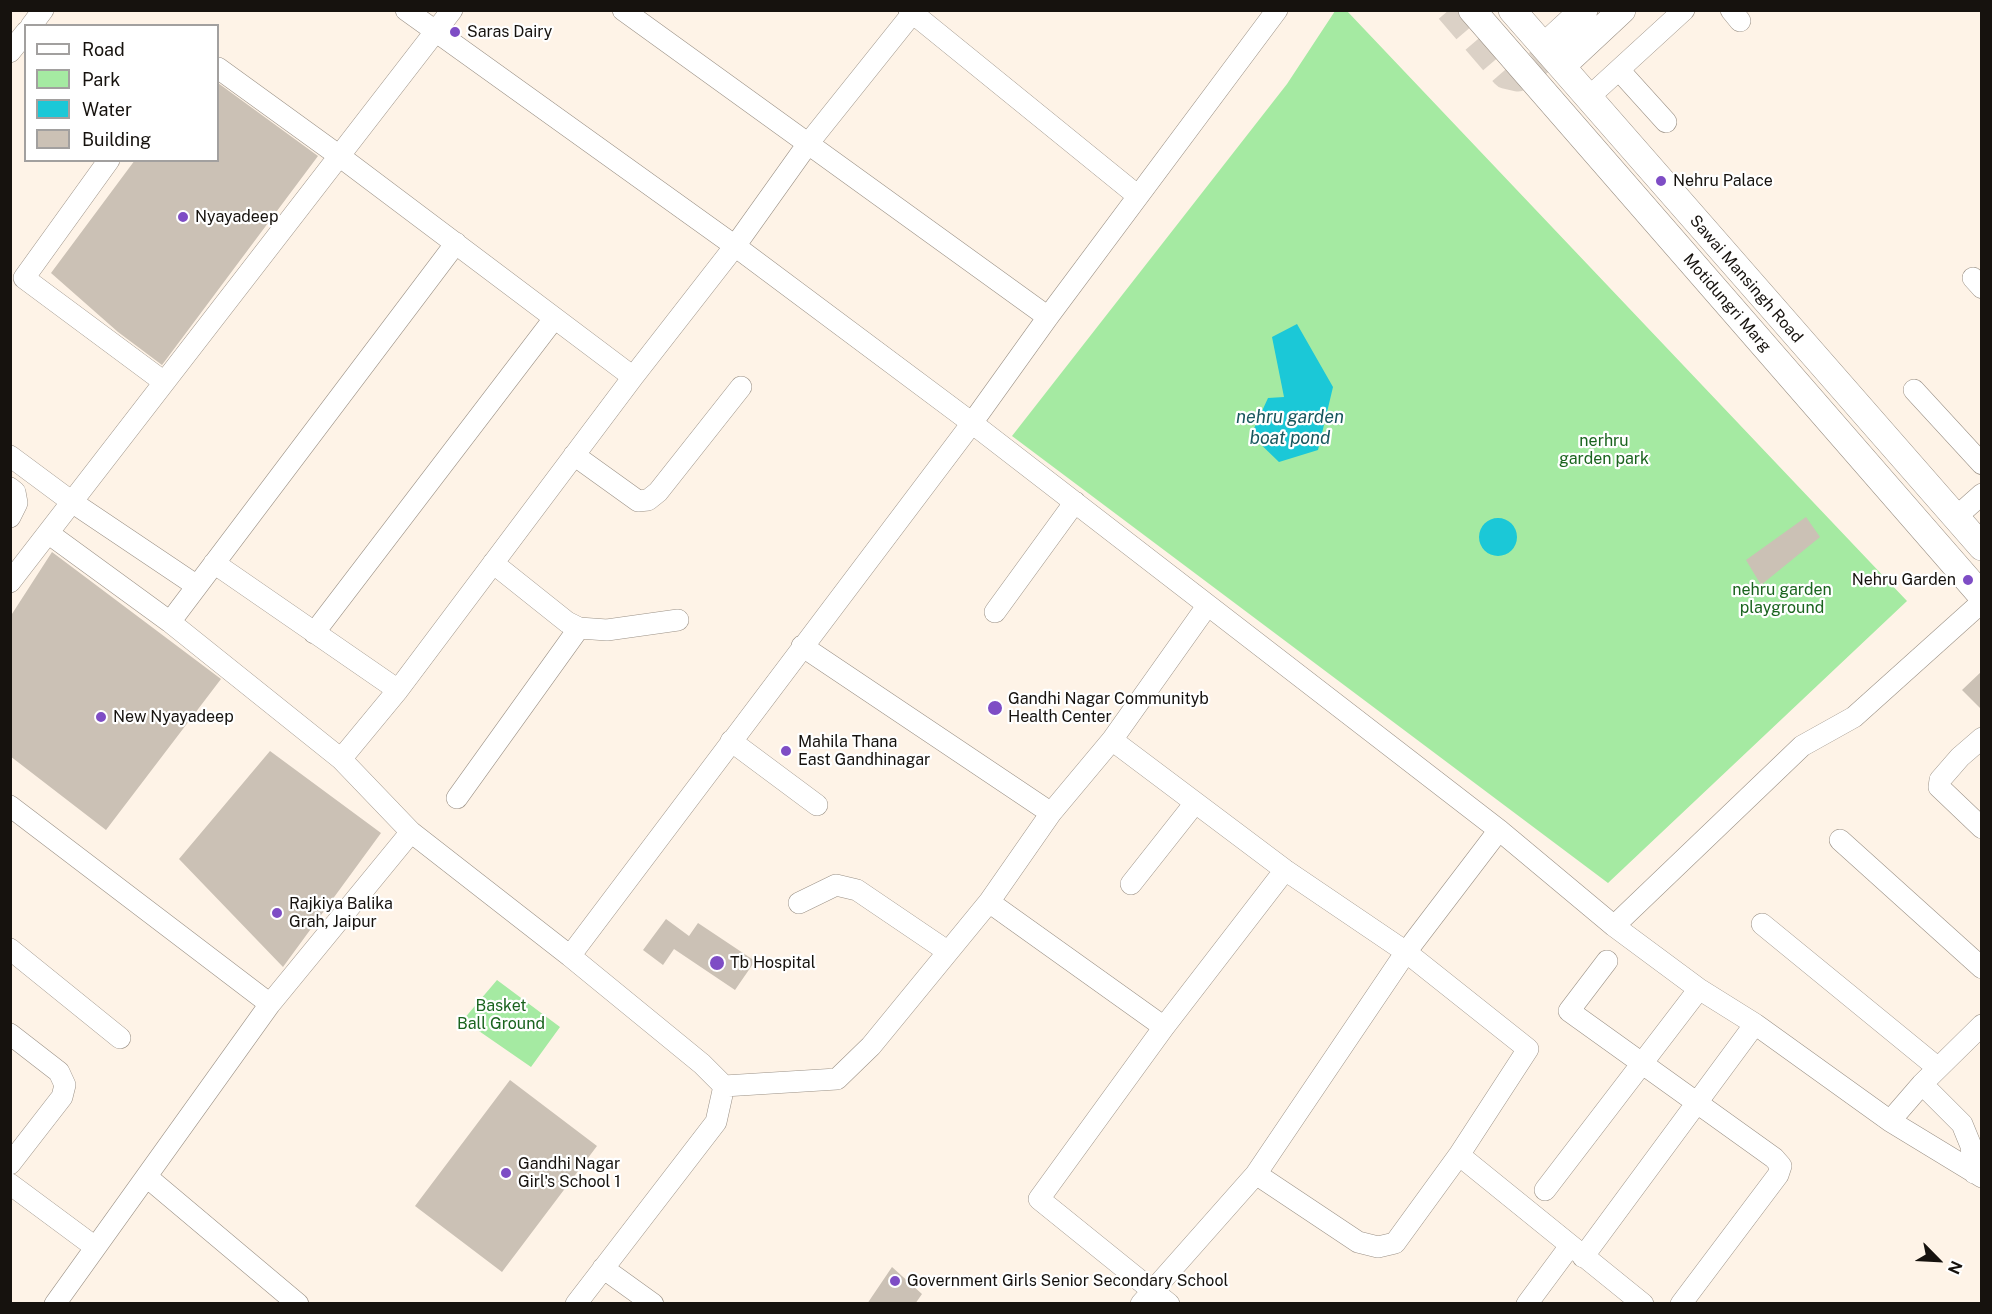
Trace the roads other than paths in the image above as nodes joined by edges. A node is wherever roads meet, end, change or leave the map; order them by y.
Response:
1 (406, 10) edge
2 (452, 10) edge
3 (623, 10) edge
4 (1276, 10) edge
5 (1472, 10) edge
6 (1512, 10) edge
7 (1584, 10) edge
8 (1622, 10) edge
9 (1684, 10) edge
10 (911, 11) edge
11 (436, 33) junction
12 (24, 34) edge
13 (10, 52) edge
14 (1553, 56) junction
15 (219, 69) edge
16 (1619, 70) junction
17 (1589, 97) junction
18 (1666, 122) dead end
19 (807, 145) junction
20 (338, 155) junction
21 (107, 162) edge
22 (1138, 196) junction
23 (456, 243) junction
24 (735, 246) junction
25 (17, 273) edge
26 (1048, 317) junction
27 (553, 320) junction
28 (633, 377) junction
29 (164, 382) junction
30 (741, 387) dead end
31 (1914, 390) dead end
32 (972, 423) junction
33 (1974, 442) edge
34 (574, 455) junction
35 (10, 456) edge
36 (1982, 464) edge
37 (10, 488) edge
38 (1982, 494) edge
39 (72, 502) junction
40 (1074, 502) junction
41 (10, 517) edge
42 (1972, 529) edge
43 (48, 533) junction
44 (214, 563) junction
45 (493, 563) junction
46 (10, 582) edge
47 (197, 586) junction
48 (1982, 596) edge
49 (1982, 602) edge
50 (1207, 606) junction
51 (995, 612) dead end
52 (678, 620) dead end
53 (170, 622) junction
54 (579, 628) junction
55 (314, 633) junction
56 (802, 646) junction
57 (398, 690) junction
58 (1982, 738) edge
59 (1112, 740) junction
60 (731, 741) junction
61 (341, 759) junction
62 (458, 798) dead end
63 (1195, 803) junction
64 (817, 805) dead end
65 (10, 806) edge
66 (1051, 813) junction
67 (1982, 828) edge
68 (1499, 830) junction
69 (411, 831) junction
70 (1840, 840) dead end
71 (1285, 870) junction
72 (1131, 884) dead end
73 (989, 902) junction
74 (799, 903) dead end
75 (1762, 924) dead end
76 (1614, 927) junction
77 (10, 949) edge
78 (946, 951) junction
79 (1406, 952) junction
80 (570, 956) junction
81 (1606, 962) dead end
82 (1982, 969) edge
83 (1699, 989) junction
84 (270, 1004) junction
85 (1755, 1024) junction
86 (1982, 1025) edge
87 (1164, 1027) junction
88 (10, 1034) edge
89 (120, 1038) dead end
90 (1640, 1062) junction
91 (1938, 1068) junction
92 (1922, 1084) junction
93 (724, 1086) junction
94 (1696, 1103) junction
95 (1890, 1121) junction
96 (1459, 1155) junction
97 (10, 1164) edge
98 (1256, 1174) junction
99 (1978, 1175) edge
100 (147, 1177) junction
101 (10, 1184) edge
102 (1545, 1190) dead end
103 (95, 1247) junction
104 (1576, 1252) junction
105 (603, 1268) junction
106 (1145, 1297) edge
107 (55, 1304) edge
108 (298, 1304) edge
109 (576, 1304) edge
110 (653, 1304) edge
111 (1169, 1304) edge
112 (1527, 1304) edge
113 (1643, 1304) edge
114 (1681, 1304) edge

1 - 11 street
2 - 11 street
3 - 19 street
4 - 22 street
5 - 48 main road, Motidungri Marg
6 - 14 main road, Sawai Mansingh Road
7 - 14 main road
8 - 14 main road
9 - 16 street
10 - 19 street
10 - 22 street
11 - 20 street
11 - 24 street
12 - 13 street
14 - 17 main road, Sawai Mansingh Road
15 - 20 street
16 - 17 street
16 - 18 street
17 - 42 main road, Sawai Mansingh Road
19 - 24 street
19 - 26 street
20 - 23 street
20 - 29 street
21 - 25 street
22 - 26 street
23 - 27 street
23 - 44 street
24 - 28 street
24 - 32 street
25 - 29 street
26 - 32 street
27 - 28 street
27 - 55 street
28 - 34 street
29 - 39 street
30 - 34 street
31 - 33 street
32 - 40 street
32 - 56 street
33 - 36 street
34 - 45 street
35 - 39 street
37 - 41 street
38 - 42 street
39 - 43 street
39 - 47 street
40 - 50 street
40 - 51 street
43 - 46 street
43 - 53 street
44 - 47 street
44 - 55 street
45 - 54 street
45 - 57 street
47 - 53 street
49 - 76 street
50 - 59 street
50 - 68 street
52 - 54 street
53 - 61 street
54 - 62 street
55 - 57 street
56 - 60 street
56 - 66 street
57 - 61 street
58 - 67 street
59 - 63 street
59 - 66 street
60 - 64 street
60 - 80 street
61 - 69 street
63 - 71 street
63 - 72 street
65 - 84 street
66 - 73 street
68 - 76 street
68 - 79 street
69 - 80 street
69 - 84 street
70 - 82 street
71 - 79 street
71 - 87 street
73 - 78 street
73 - 87 street
74 - 78 street
75 - 91 street
76 - 83 street
77 - 89 street
78 - 93 street
79 - 96 street
79 - 98 street
80 - 93 street
81 - 90 street
83 - 85 street
83 - 90 street
84 - 100 street
85 - 94 street
85 - 95 street
86 - 91 street
87 - 106 street
88 - 97 street
90 - 94 street
90 - 102 street
91 - 92 street
92 - 95 street
92 - 99 street
93 - 105 street
94 - 104 street
94 - 114 street
95 - 99 street
96 - 98 street
96 - 104 street
98 - 106 street
100 - 103 street
100 - 108 street
101 - 103 street
103 - 107 street
104 - 112 street
104 - 113 street
105 - 109 street
105 - 110 street
106 - 111 street

